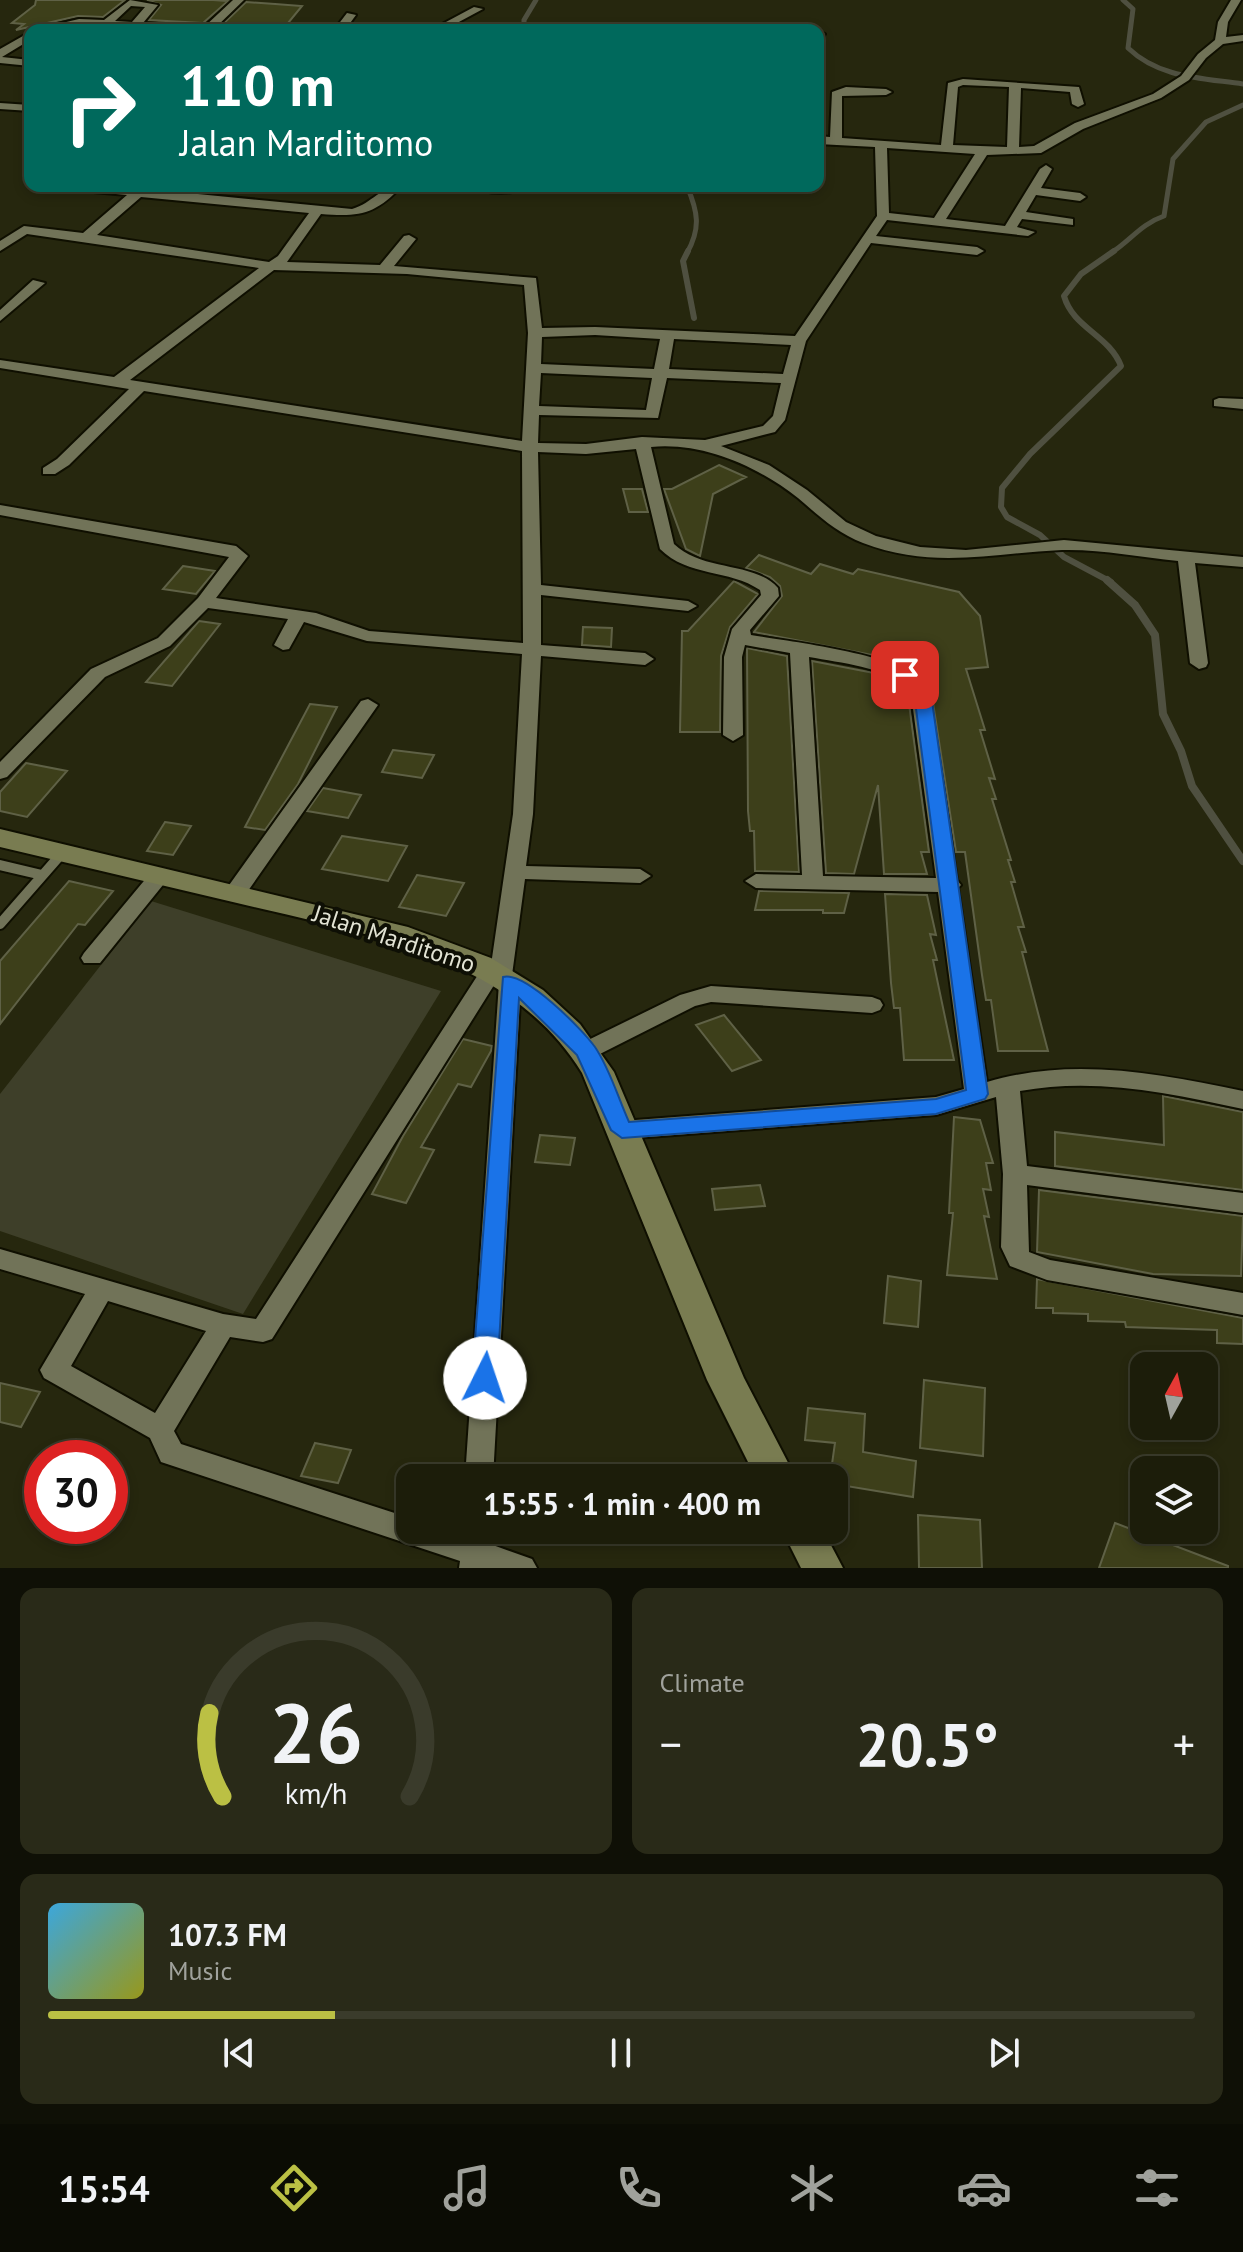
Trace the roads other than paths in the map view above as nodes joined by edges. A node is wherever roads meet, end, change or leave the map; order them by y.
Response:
1 (239, 0) edge
2 (1236, 0) edge
3 (131, 2) edge
4 (156, 2) edge
5 (478, 9) dead end
6 (351, 15) dead end
7 (107, 23) junction
8 (60, 24) edge
9 (121, 24) edge
10 (136, 24) edge
11 (213, 24) edge
12 (344, 24) edge
13 (448, 24) edge
14 (1243, 38) edge
15 (24, 39) edge
16 (1220, 41) junction
17 (0, 57) edge
18 (24, 62) edge
19 (1015, 84) junction
20 (824, 90) edge
21 (840, 91) junction
22 (886, 92) dead end
23 (1078, 104) dead end
24 (0, 106) edge
25 (24, 108) edge
26 (824, 140) edge
27 (836, 141) junction
28 (881, 144) junction
29 (947, 149) junction
30 (983, 151) junction
31 (1013, 152) junction
32 (1046, 169) dead end
33 (1033, 191) junction
34 (139, 192) edge
35 (156, 192) edge
36 (254, 192) edge
37 (388, 192) edge
38 (1080, 197) dead end
39 (244, 204) junction
40 (317, 210) junction
41 (1018, 215) junction
42 (883, 216) junction
43 (938, 221) junction
44 (1068, 222) dead end
45 (0, 228) edge
46 (24, 230) junction
47 (1009, 230) junction
48 (1028, 232) dead end
49 (86, 237) junction
50 (409, 239) dead end
51 (869, 239) junction
52 (0, 247) edge
53 (977, 251) dead end
54 (271, 266) junction
55 (383, 270) junction
56 (38, 283) dead end
57 (0, 317) edge
58 (535, 333) junction
59 (668, 334) junction
60 (799, 341) junction
61 (0, 364) edge
62 (535, 368) junction
63 (661, 373) junction
64 (789, 379) junction
65 (116, 383) junction
66 (140, 387) junction
67 (1219, 403) dead end
68 (1243, 404) edge
69 (533, 410) junction
70 (642, 442) junction
71 (705, 445) junction
72 (530, 447) junction
73 (49, 471) dead end
74 (0, 510) edge
75 (1186, 558) junction
76 (1243, 562) edge
77 (534, 589) junction
78 (204, 602) junction
79 (688, 606) dead end
80 (299, 615) junction
81 (739, 635) junction
82 (283, 645) dead end
83 (799, 647) junction
84 (532, 649) junction
85 (645, 659) dead end
86 (1199, 663) dead end
87 (368, 705) dead end
88 (733, 735) dead end
89 (0, 773) edge
90 (0, 838) edge
91 (52, 864) junction
92 (0, 865) edge
93 (515, 872) junction
94 (160, 875) junction
95 (640, 876) dead end
96 (756, 881) dead end
97 (813, 883) junction
98 (950, 885) junction
99 (235, 893) junction
100 (0, 924) edge
101 (92, 958) dead end
102 (501, 977) junction
103 (872, 1005) dead end
104 (586, 1051) junction
105 (1007, 1083) junction
106 (977, 1094) junction
107 (1243, 1100) edge
108 (622, 1130) junction
109 (1015, 1174) junction
110 (1243, 1203) edge
111 (0, 1259) edge
112 (102, 1288) junction
113 (1243, 1304) edge
114 (223, 1325) junction
115 (160, 1430) junction
116 (480, 1464) edge
117 (769, 1464) edge
118 (809, 1544) edge
119 (475, 1551) edge
120 (522, 1568) edge
121 (822, 1568) edge

1 - 11 street
2 - 16 street
3 - 4 street
3 - 7 street
4 - 10 street
5 - 13 street
6 - 12 street
7 - 8 street
7 - 9 street
14 - 16 street
15 - 17 street
16 - 31 street
17 - 18 street
19 - 23 street
19 - 29 street
19 - 31 street
20 - 21 street
21 - 22 street
21 - 27 street
24 - 25 street
26 - 27 street
27 - 28 street
28 - 29 street
28 - 42 street
29 - 30 street
30 - 31 street
30 - 43 street
32 - 33 street
33 - 38 street
33 - 41 street
34 - 49 street
35 - 39 street
36 - 39 street
37 - 40 street
39 - 40 street
40 - 54 street
41 - 44 street
41 - 47 street
42 - 43 street
42 - 51 street
43 - 47 street
45 - 46 street
46 - 49 street
46 - 52 street
47 - 48 street
49 - 54 street
50 - 55 street
51 - 53 street
51 - 60 street
54 - 55 street
54 - 65 street
55 - 58 street
56 - 57 street
58 - 59 street
58 - 62 street
59 - 60 street
59 - 63 street
60 - 64 street
61 - 65 street
62 - 63 street
62 - 69 street
63 - 64 street
63 - 69 street
64 - 71 street
65 - 66 street
66 - 72 street
66 - 73 street
67 - 68 street
69 - 72 street
70 - 71 street
70 - 72 street
70 - 81 street
71 - 75 street
72 - 77 street
74 - 78 street
75 - 76 street
75 - 86 street
77 - 79 street
77 - 84 street
78 - 80 street
78 - 89 street
80 - 82 street
80 - 84 street
81 - 83 street
81 - 88 street
83 - 97 street
83 - 98 street
84 - 85 street
84 - 93 street
87 - 99 street
90 - 91 street, Jalan Marditomo
91 - 92 lane
91 - 94 street, Jalan Marditomo
91 - 100 lane
93 - 95 street
93 - 102 street
94 - 99 street, Jalan Marditomo
94 - 101 street
96 - 97 street
97 - 98 street
98 - 106 street
99 - 102 street, Jalan Marditomo
102 - 104 street, Jalan Marditomo
102 - 114 street
102 - 116 street
103 - 104 street
104 - 108 street, Jalan Marditomo
105 - 106 street
105 - 107 street
105 - 109 street
106 - 108 street
108 - 117 street, Jalan Marditomo
109 - 110 street
109 - 113 street
111 - 112 street
112 - 114 street
112 - 115 street
114 - 115 street
115 - 119 street
118 - 121 street
119 - 120 street

